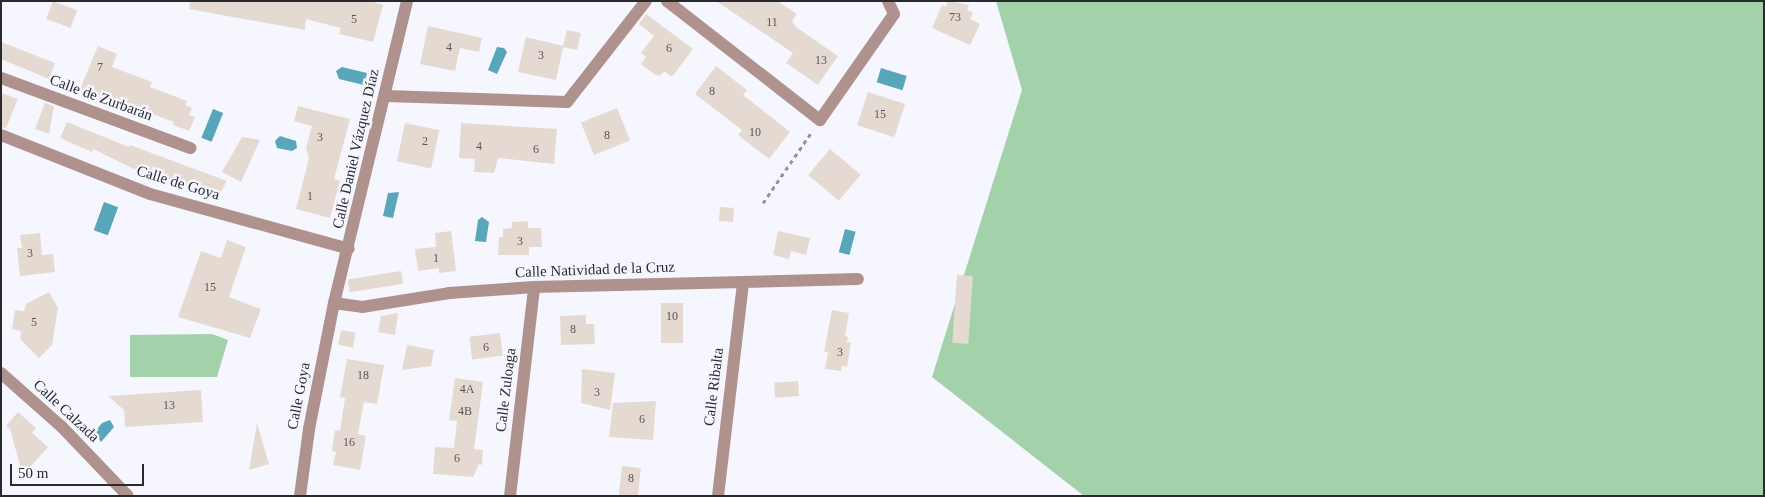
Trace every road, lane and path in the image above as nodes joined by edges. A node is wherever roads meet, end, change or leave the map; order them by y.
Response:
1 (407, 1) edge
2 (646, 1) edge
3 (667, 1) edge
4 (888, 1) edge
5 (1, 78) edge
6 (386, 96) junction
7 (820, 120) junction
8 (1, 134) edge
9 (190, 148) dead end
10 (763, 203) dead end
11 (349, 249) junction
12 (858, 279) dead end
13 (743, 283) junction
14 (534, 287) junction
15 (334, 303) junction
16 (1, 373) edge
17 (128, 496) edge
18 (300, 496) edge
19 (510, 496) edge
20 (718, 496) edge

1 - 6 street, Calle Daniel Vázquez Díaz
2 - 6 street
3 - 7 street
4 - 7 street
5 - 9 street, Calle de Zurbarán
6 - 11 street, Calle Daniel Vázquez Díaz
7 - 10 path
8 - 11 street, Calle de Goya
11 - 15 street, Calle Daniel Vázquez Díaz
12 - 13 street, Calle Natividad de la Cruz
13 - 14 street, Calle Natividad de la Cruz
13 - 20 street, Calle Ribalta
14 - 15 street, Calle Natividad de la Cruz
14 - 19 street, Calle Zuloaga
15 - 18 street, Calle Goya
16 - 17 street, Calle Calzada

